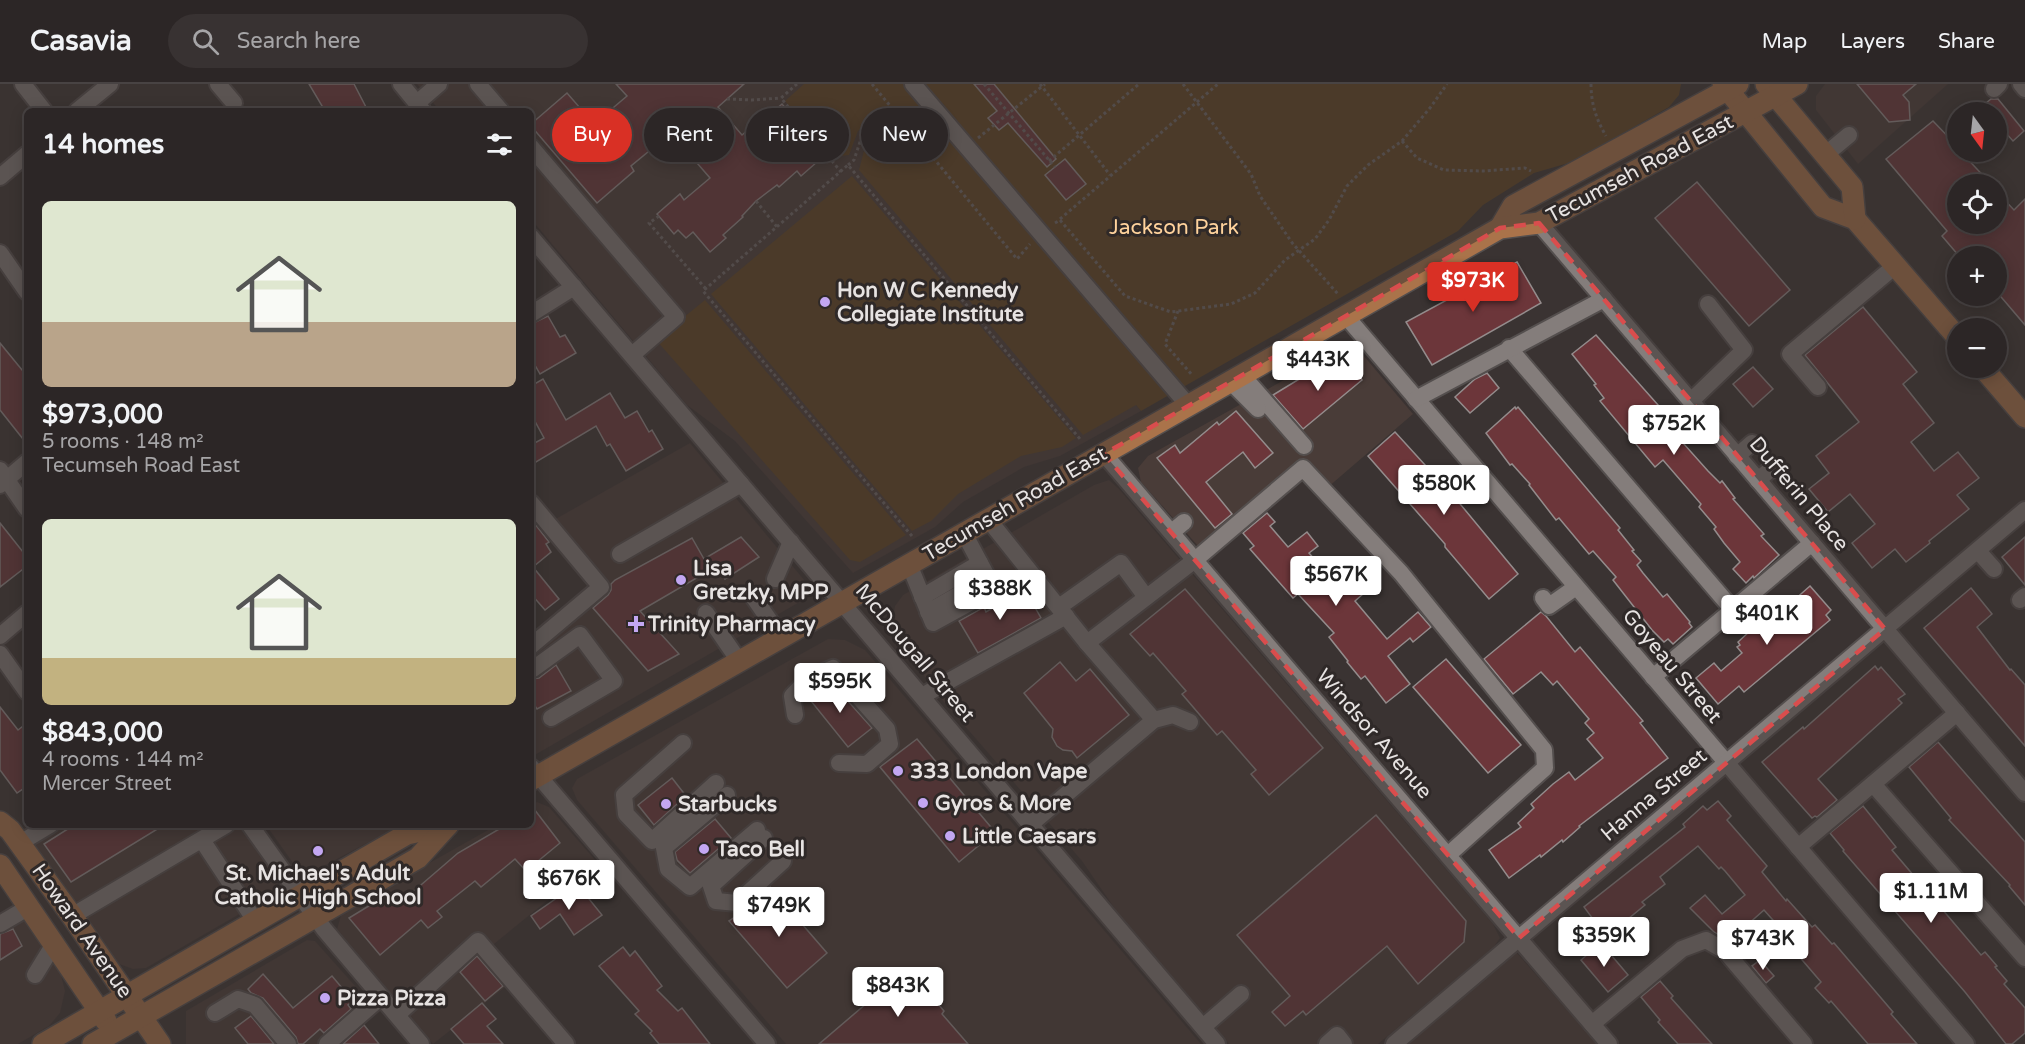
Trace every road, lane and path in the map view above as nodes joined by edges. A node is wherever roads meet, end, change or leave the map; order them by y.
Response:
1 (23, 84) edge
2 (110, 84) edge
3 (218, 84) edge
4 (400, 84) edge
5 (439, 84) edge
6 (478, 84) edge
7 (797, 84) edge
8 (913, 84) edge
9 (984, 84) edge
10 (1139, 84) edge
11 (1184, 84) edge
12 (1218, 84) edge
13 (1447, 84) edge
14 (1591, 84) edge
15 (1797, 84) edge
16 (2021, 84) edge
17 (874, 85) edge
18 (1042, 85) edge
19 (1730, 86) edge
20 (2025, 89) edge
21 (1771, 90) edge
22 (781, 98) junction
23 (727, 99) dead end
24 (1197, 102) junction
25 (234, 104) dead end
26 (420, 107) edge
27 (42, 108) edge
28 (81, 108) edge
29 (498, 108) edge
30 (892, 108) edge
31 (1746, 112) junction
32 (1010, 114) junction
33 (1079, 135) junction
34 (1849, 135) dead end
35 (861, 138) edge
36 (977, 139) dead end
37 (1608, 139) dead end
38 (1402, 141) junction
39 (534, 151) edge
40 (1825, 155) junction
41 (24, 157) edge
42 (1049, 161) junction
43 (937, 162) edge
44 (848, 165) junction
45 (1055, 167) dead end
46 (1531, 171) dead end
47 (841, 172) junction
48 (1110, 175) junction
49 (0, 177) edge
50 (756, 201) dead end
51 (659, 216) dead end
52 (1855, 219) junction
53 (1060, 220) junction
54 (1539, 223) junction
55 (777, 227) junction
56 (1049, 228) dead end
57 (1500, 228) junction
58 (534, 240) edge
59 (1034, 240) dead end
60 (1299, 250) junction
61 (0, 253) edge
62 (1895, 266) junction
63 (574, 287) junction
64 (24, 288) edge
65 (706, 289) junction
66 (1338, 294) dead end
67 (1604, 299) junction
68 (1708, 304) dead end
69 (1178, 311) junction
70 (534, 312) edge
71 (1345, 315) junction
72 (1947, 325) edge
73 (1509, 348) junction
74 (632, 355) junction
75 (1193, 376) dead end
76 (1236, 378) junction
77 (1992, 378) edge
78 (1818, 387) dead end
79 (1416, 399) junction
80 (1691, 401) junction
81 (1188, 405) junction
82 (1257, 409) dead end
83 (2023, 411) edge
84 (1080, 439) dead end
85 (1752, 444) dead end
86 (1304, 446) dead end
87 (1104, 454) junction
88 (1737, 456) junction
89 (24, 464) edge
90 (1772, 469) dead end
91 (2, 478) edge
92 (1758, 480) junction
93 (741, 484) junction
94 (24, 505) edge
95 (534, 507) edge
96 (2025, 510) edge
97 (988, 519) junction
98 (964, 533) junction
99 (912, 536) dead end
100 (791, 542) junction
101 (1812, 543) junction
102 (1978, 550) junction
103 (620, 554) dead end
104 (1195, 560) junction
105 (909, 564) junction
106 (1994, 569) dead end
107 (984, 571) junction
108 (775, 579) dead end
109 (1576, 587) junction
110 (752, 595) dead end
111 (1146, 597) junction
112 (1543, 598) dead end
113 (842, 602) junction
114 (925, 604) junction
115 (1732, 610) junction
116 (1062, 612) junction
117 (706, 613) dead end
118 (24, 616) edge
119 (1885, 629) junction
120 (0, 636) edge
121 (781, 637) junction
122 (534, 643) edge
123 (1087, 643) junction
124 (0, 654) edge
125 (739, 661) junction
126 (534, 668) edge
127 (1653, 677) junction
128 (24, 688) edge
129 (922, 696) junction
130 (1957, 713) junction
131 (795, 715) dead end
132 (551, 718) dead end
133 (1154, 720) junction
134 (1190, 722) dead end
135 (683, 743) dead end
136 (839, 763) dead end
137 (1726, 763) junction
138 (534, 773) edge
139 (534, 775) edge
140 (1873, 783) junction
141 (2025, 793) edge
142 (0, 822) edge
143 (1031, 824) junction
144 (45, 828) edge
145 (221, 828) edge
146 (252, 828) edge
147 (434, 828) edge
148 (445, 828) edge
149 (202, 840) junction
150 (20, 843) junction
151 (1798, 847) junction
152 (1448, 855) junction
153 (783, 861) dead end
154 (0, 865) edge
155 (300, 896) junction
156 (29, 907) junction
157 (72, 915) junction
158 (315, 917) junction
159 (256, 922) junction
160 (0, 924) edge
161 (1519, 938) junction
162 (54, 944) junction
163 (2025, 958) edge
164 (35, 975) dead end
165 (1241, 994) dead end
166 (127, 996) junction
167 (381, 997) junction
168 (100, 1011) junction
169 (214, 1013) dead end
170 (397, 1015) junction
171 (141, 1016) junction
172 (1592, 1024) junction
173 (1203, 1027) junction
174 (118, 1038) edge
175 (1604, 1042) edge
176 (43, 1044) edge
177 (93, 1044) edge
178 (160, 1044) edge
179 (288, 1044) edge
180 (327, 1044) edge
181 (422, 1044) edge
182 (566, 1044) edge
183 (767, 1044) edge
184 (1217, 1044) edge
185 (1327, 1044) edge
186 (1344, 1044) edge
187 (1394, 1044) edge
188 (1804, 1044) edge
189 (1966, 1044) edge

1 - 27 street
2 - 28 street
3 - 25 street
4 - 26 street
5 - 26 street
6 - 29 street
7 - 22 path
8 - 81 street
9 - 32 path
10 - 33 path
11 - 24 path
12 - 24 path
13 - 38 path
14 - 37 path
15 - 21 main road, Tecumseh Road East
16 - 20 street
17 - 30 path
18 - 32 path
18 - 33 path
19 - 31 main road
19 - 57 main road, Tecumseh Road East
21 - 31 main road, Tecumseh Road East
21 - 40 main road
22 - 23 path
22 - 47 path
24 - 48 path
24 - 60 path
31 - 52 main road
31 - 54 main road, Tecumseh Road East
32 - 36 path
32 - 42 path
33 - 42 path
33 - 48 path
34 - 40 street
35 - 44 path
38 - 46 path
38 - 60 path
39 - 74 street
40 - 52 main road
41 - 49 street
42 - 45 path
43 - 59 path
44 - 47 path
44 - 84 path
47 - 55 path
48 - 53 path
50 - 55 path
51 - 65 path
52 - 62 main road
53 - 56 path
53 - 69 path
54 - 57 main road, Tecumseh Road East
54 - 67 street, Dufferin Place
55 - 65 path
57 - 71 main road, Tecumseh Road East
58 - 63 street, McDougall Street
60 - 66 path
60 - 69 path
61 - 64 street
62 - 72 main road
62 - 78 street
63 - 70 street
63 - 74 street, McDougall Street
65 - 99 path
67 - 73 street
67 - 80 street, Dufferin Place
68 - 80 street
69 - 75 path
71 - 76 main road, Tecumseh Road East
71 - 79 street, Goyeau Street
73 - 79 street
73 - 115 street
74 - 93 street, McDougall Street
76 - 81 main road, Tecumseh Road East
76 - 82 street
76 - 86 street
77 - 83 main road
79 - 109 street, Goyeau Street
80 - 88 street, Dufferin Place
81 - 87 main road, Tecumseh Road East
85 - 88 street
87 - 97 main road, Tecumseh Road East
87 - 104 street, Windsor Avenue
88 - 92 street, Dufferin Place
89 - 91 street
90 - 92 street
91 - 94 street
92 - 101 street, Dufferin Place
93 - 100 street, McDougall Street
93 - 103 street
95 - 122 street
96 - 102 street, Hanna Street
97 - 98 main road, Tecumseh Road East
97 - 116 street
98 - 105 main road, Tecumseh Road East
98 - 107 street
100 - 108 street
100 - 113 street, McDougall Street
101 - 115 street
101 - 119 street, Dufferin Place
102 - 106 street
102 - 119 street, Hanna Street
104 - 111 street
104 - 152 street, Windsor Avenue
104 - 152 street
105 - 113 main road, Tecumseh Road East
105 - 114 street
107 - 114 street
107 - 114 street
109 - 112 street
109 - 127 street, Goyeau Street
110 - 121 street
111 - 116 street
111 - 123 street
113 - 121 main road, Tecumseh Road East
113 - 129 street, McDougall Street
115 - 127 street
116 - 123 street
116 - 129 street
117 - 125 street
118 - 120 street
119 - 130 street, Dufferin Place
119 - 137 street, Hanna Street
121 - 125 main road, Tecumseh Road East
123 - 133 street
124 - 128 street
125 - 138 main road, Tecumseh Road East
126 - 132 street
127 - 137 street, Goyeau Street
129 - 143 street, McDougall Street
130 - 140 street
130 - 141 street, Dufferin Place
131 - 136 street
133 - 134 street
133 - 143 street
135 - 153 street
137 - 151 street, Goyeau Street
137 - 161 street, Hanna Street
139 - 183 street
140 - 151 street
140 - 163 street
142 - 150 main road, Howard Avenue
143 - 173 street, McDougall Street
144 - 150 street
145 - 149 street
146 - 155 street
147 - 155 main road
148 - 158 main road
149 - 157 street
149 - 159 street
150 - 157 main road, Howard Avenue
151 - 189 street, Goyeau Street
152 - 161 street, Windsor Avenue
154 - 156 main road, Howard Avenue
155 - 158 street
155 - 159 main road
156 - 160 street
156 - 162 main road, Howard Avenue
157 - 166 main road, Howard Avenue
158 - 167 street
158 - 171 main road
159 - 166 main road
161 - 172 street, Windsor Avenue
161 - 187 street, Hanna Street
162 - 164 street
162 - 168 main road, Howard Avenue
165 - 173 street
166 - 168 main road
166 - 171 main road, Howard Avenue
167 - 170 street
167 - 180 street
168 - 174 main road, Howard Avenue
168 - 176 main road
169 - 179 street
170 - 181 street
170 - 182 street
171 - 174 main road
171 - 178 main road, Howard Avenue
172 - 175 street, Windsor Avenue
172 - 188 street
173 - 184 street, McDougall Street
174 - 177 main road
185 - 186 street

